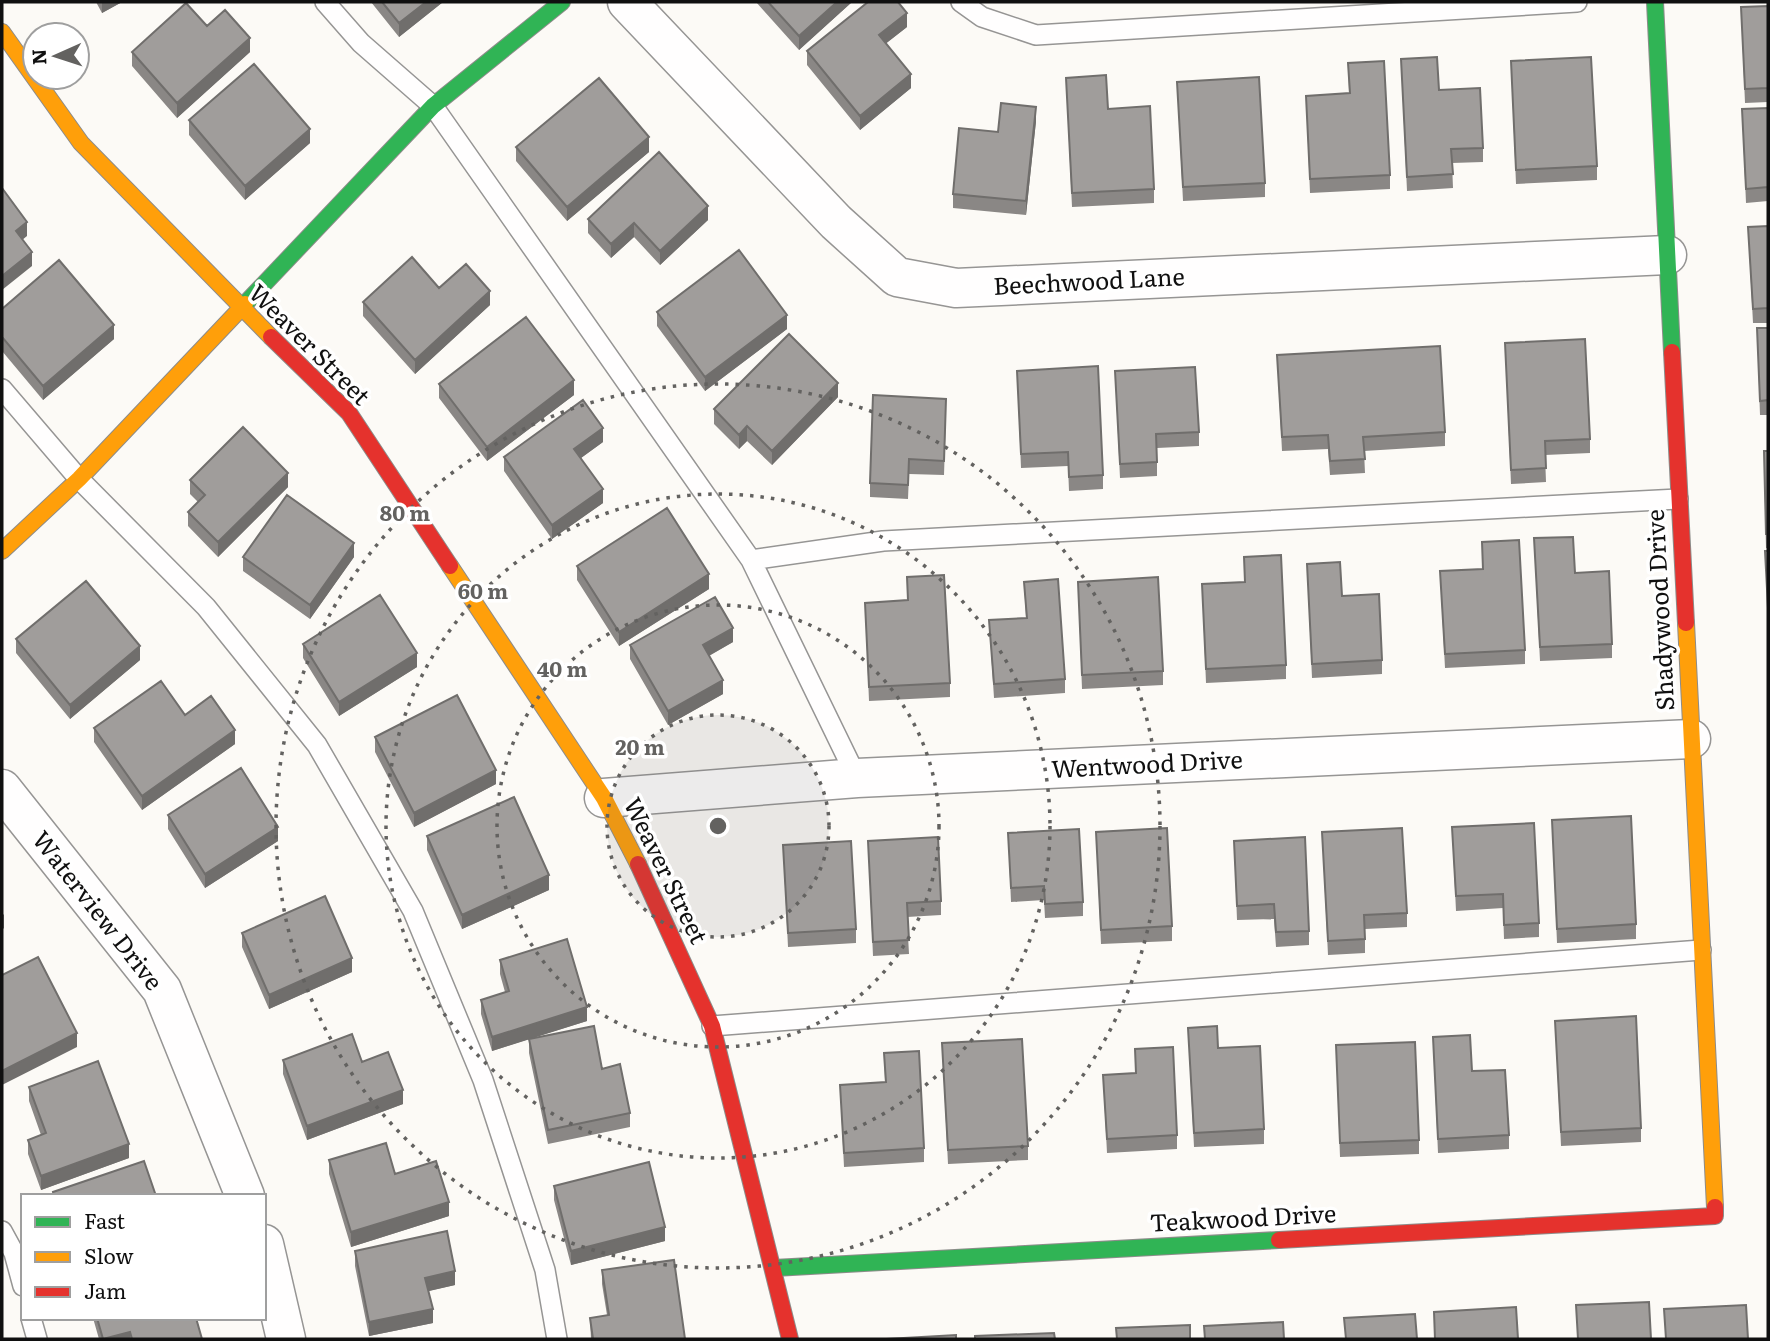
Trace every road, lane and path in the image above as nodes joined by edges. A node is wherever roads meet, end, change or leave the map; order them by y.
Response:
1 (325, 2) edge
2 (562, 2) edge
3 (627, 2) edge
4 (961, 2) edge
5 (1577, 2) edge
6 (1655, 2) edge
7 (2, 32) edge
8 (433, 106) junction
9 (1667, 255) junction
10 (241, 309) junction
11 (2, 390) edge
12 (79, 479) junction
13 (1678, 499) junction
14 (2, 551) edge
15 (751, 560) junction
16 (1691, 739) junction
17 (857, 778) junction
18 (2, 789) edge
19 (604, 798) junction
20 (1701, 950) junction
21 (712, 1026) junction
22 (244, 1194) edge
23 (1715, 1216) joint
24 (2, 1231) edge
25 (266, 1253) edge
26 (774, 1268) junction
27 (21, 1279) edge
28 (32, 1320) edge
29 (37, 1339) edge
30 (286, 1339) edge
31 (557, 1339) edge
32 (790, 1339) edge

1 - 8 lane
2 - 8 street
3 - 9 street, Beechwood Lane
4 - 5 lane
6 - 9 street, Shadywood Drive
7 - 10 street, Weaver Street
8 - 10 street
8 - 15 lane
9 - 13 street, Shadywood Drive
10 - 12 street
10 - 19 street, Weaver Street
11 - 12 lane
12 - 14 street
12 - 31 lane
13 - 15 lane
13 - 16 street, Shadywood Drive
15 - 17 lane
16 - 17 street, Wentwood Drive
16 - 20 street, Shadywood Drive
17 - 19 street, Wentwood Drive
18 - 22 street, Waterview Drive
19 - 21 street, Weaver Street
20 - 21 lane
20 - 23 street, Shadywood Drive
21 - 26 street, Weaver Street
23 - 26 street, Teakwood Drive
24 - 27 lane
25 - 30 street
26 - 32 street, Weaver Street
28 - 29 lane

